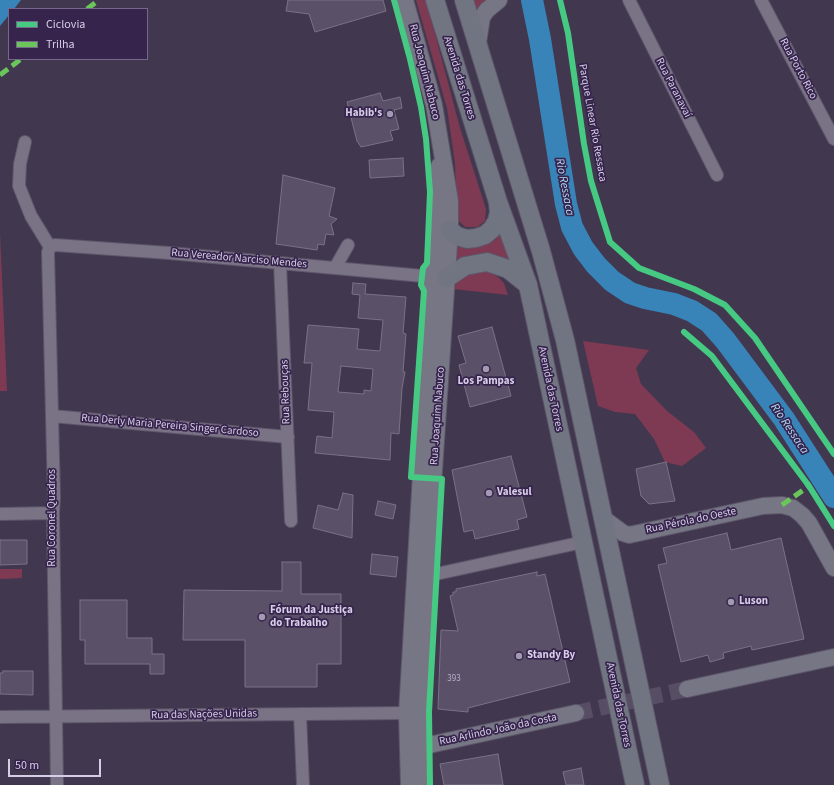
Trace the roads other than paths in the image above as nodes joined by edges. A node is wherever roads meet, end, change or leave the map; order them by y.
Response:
1 (405, 0) edge
2 (435, 0) edge
3 (464, 0) edge
4 (499, 0) edge
5 (629, 0) edge
6 (761, 0) edge
7 (478, 43) junction
8 (831, 126) edge
9 (834, 139) edge
10 (25, 142) dead end
11 (717, 175) dead end
12 (498, 202) junction
13 (443, 230) junction
14 (348, 244) dead end
15 (49, 249) junction
16 (280, 263) junction
17 (335, 268) junction
18 (440, 278) junction
19 (528, 285) junction
20 (52, 416) junction
21 (288, 437) junction
22 (52, 513) junction
23 (0, 514) edge
24 (604, 520) junction
25 (292, 521) dead end
26 (583, 542) junction
27 (834, 568) edge
28 (428, 576) junction
29 (834, 656) edge
30 (687, 689) tunnel mouth
31 (414, 713) junction
32 (576, 713) tunnel mouth
33 (300, 714) junction
34 (55, 716) junction
35 (0, 717) edge
36 (420, 747) junction
37 (57, 785) edge
38 (303, 785) edge
39 (409, 785) edge
40 (422, 785) edge
41 (635, 785) edge
42 (660, 785) edge

1 - 13 main road, Rua Joaquim Nabuco
2 - 12 highway, Avenida das Torres
3 - 7 highway
4 - 7 main road
5 - 11 street, Rua Paranavaí
6 - 8 street, Rua Porto Rico
7 - 24 highway
8 - 9 street, Rua Porto Rico
10 - 15 street
12 - 13 highway
12 - 19 highway, Avenida das Torres
13 - 18 main road, Rua Joaquim Nabuco
14 - 17 street
15 - 16 street, Rua Vereador Narciso Mendes
15 - 20 street, Rua Coronel Quadros
16 - 17 street, Rua Vereador Narciso Mendes
16 - 21 street, Rua Rebouças
17 - 18 street, Rua Vereador Narciso Mendes
18 - 19 highway
18 - 28 main road, Rua Joaquim Nabuco
18 - 31 main road, Rua Joaquim Nabuco
19 - 26 highway, Avenida das Torres
20 - 21 street, Rua Derly Maria Pereira Singer Cardoso
20 - 22 street, Rua Coronel Quadros
21 - 25 street, Rua Rebouças
22 - 23 street
22 - 34 street, Rua Coronel Quadros
24 - 27 main road, Rua Pérola do Oeste
24 - 42 highway
26 - 28 street
26 - 41 highway, Avenida das Torres
28 - 31 main road, Rua Joaquim Nabuco
29 - 30 main road
31 - 33 street, Rua das Nações Unidas
31 - 36 main road, Rua Joaquim Nabuco
31 - 39 main road, Rua Joaquim Nabuco
32 - 36 main road, Rua Arlindo João da Costa
33 - 34 street, Rua das Nações Unidas
33 - 38 street
34 - 35 street, Rua das Nações Unidas
34 - 37 street, Rua Coronel Quadros
36 - 40 main road, Rua Joaquim Nabuco

